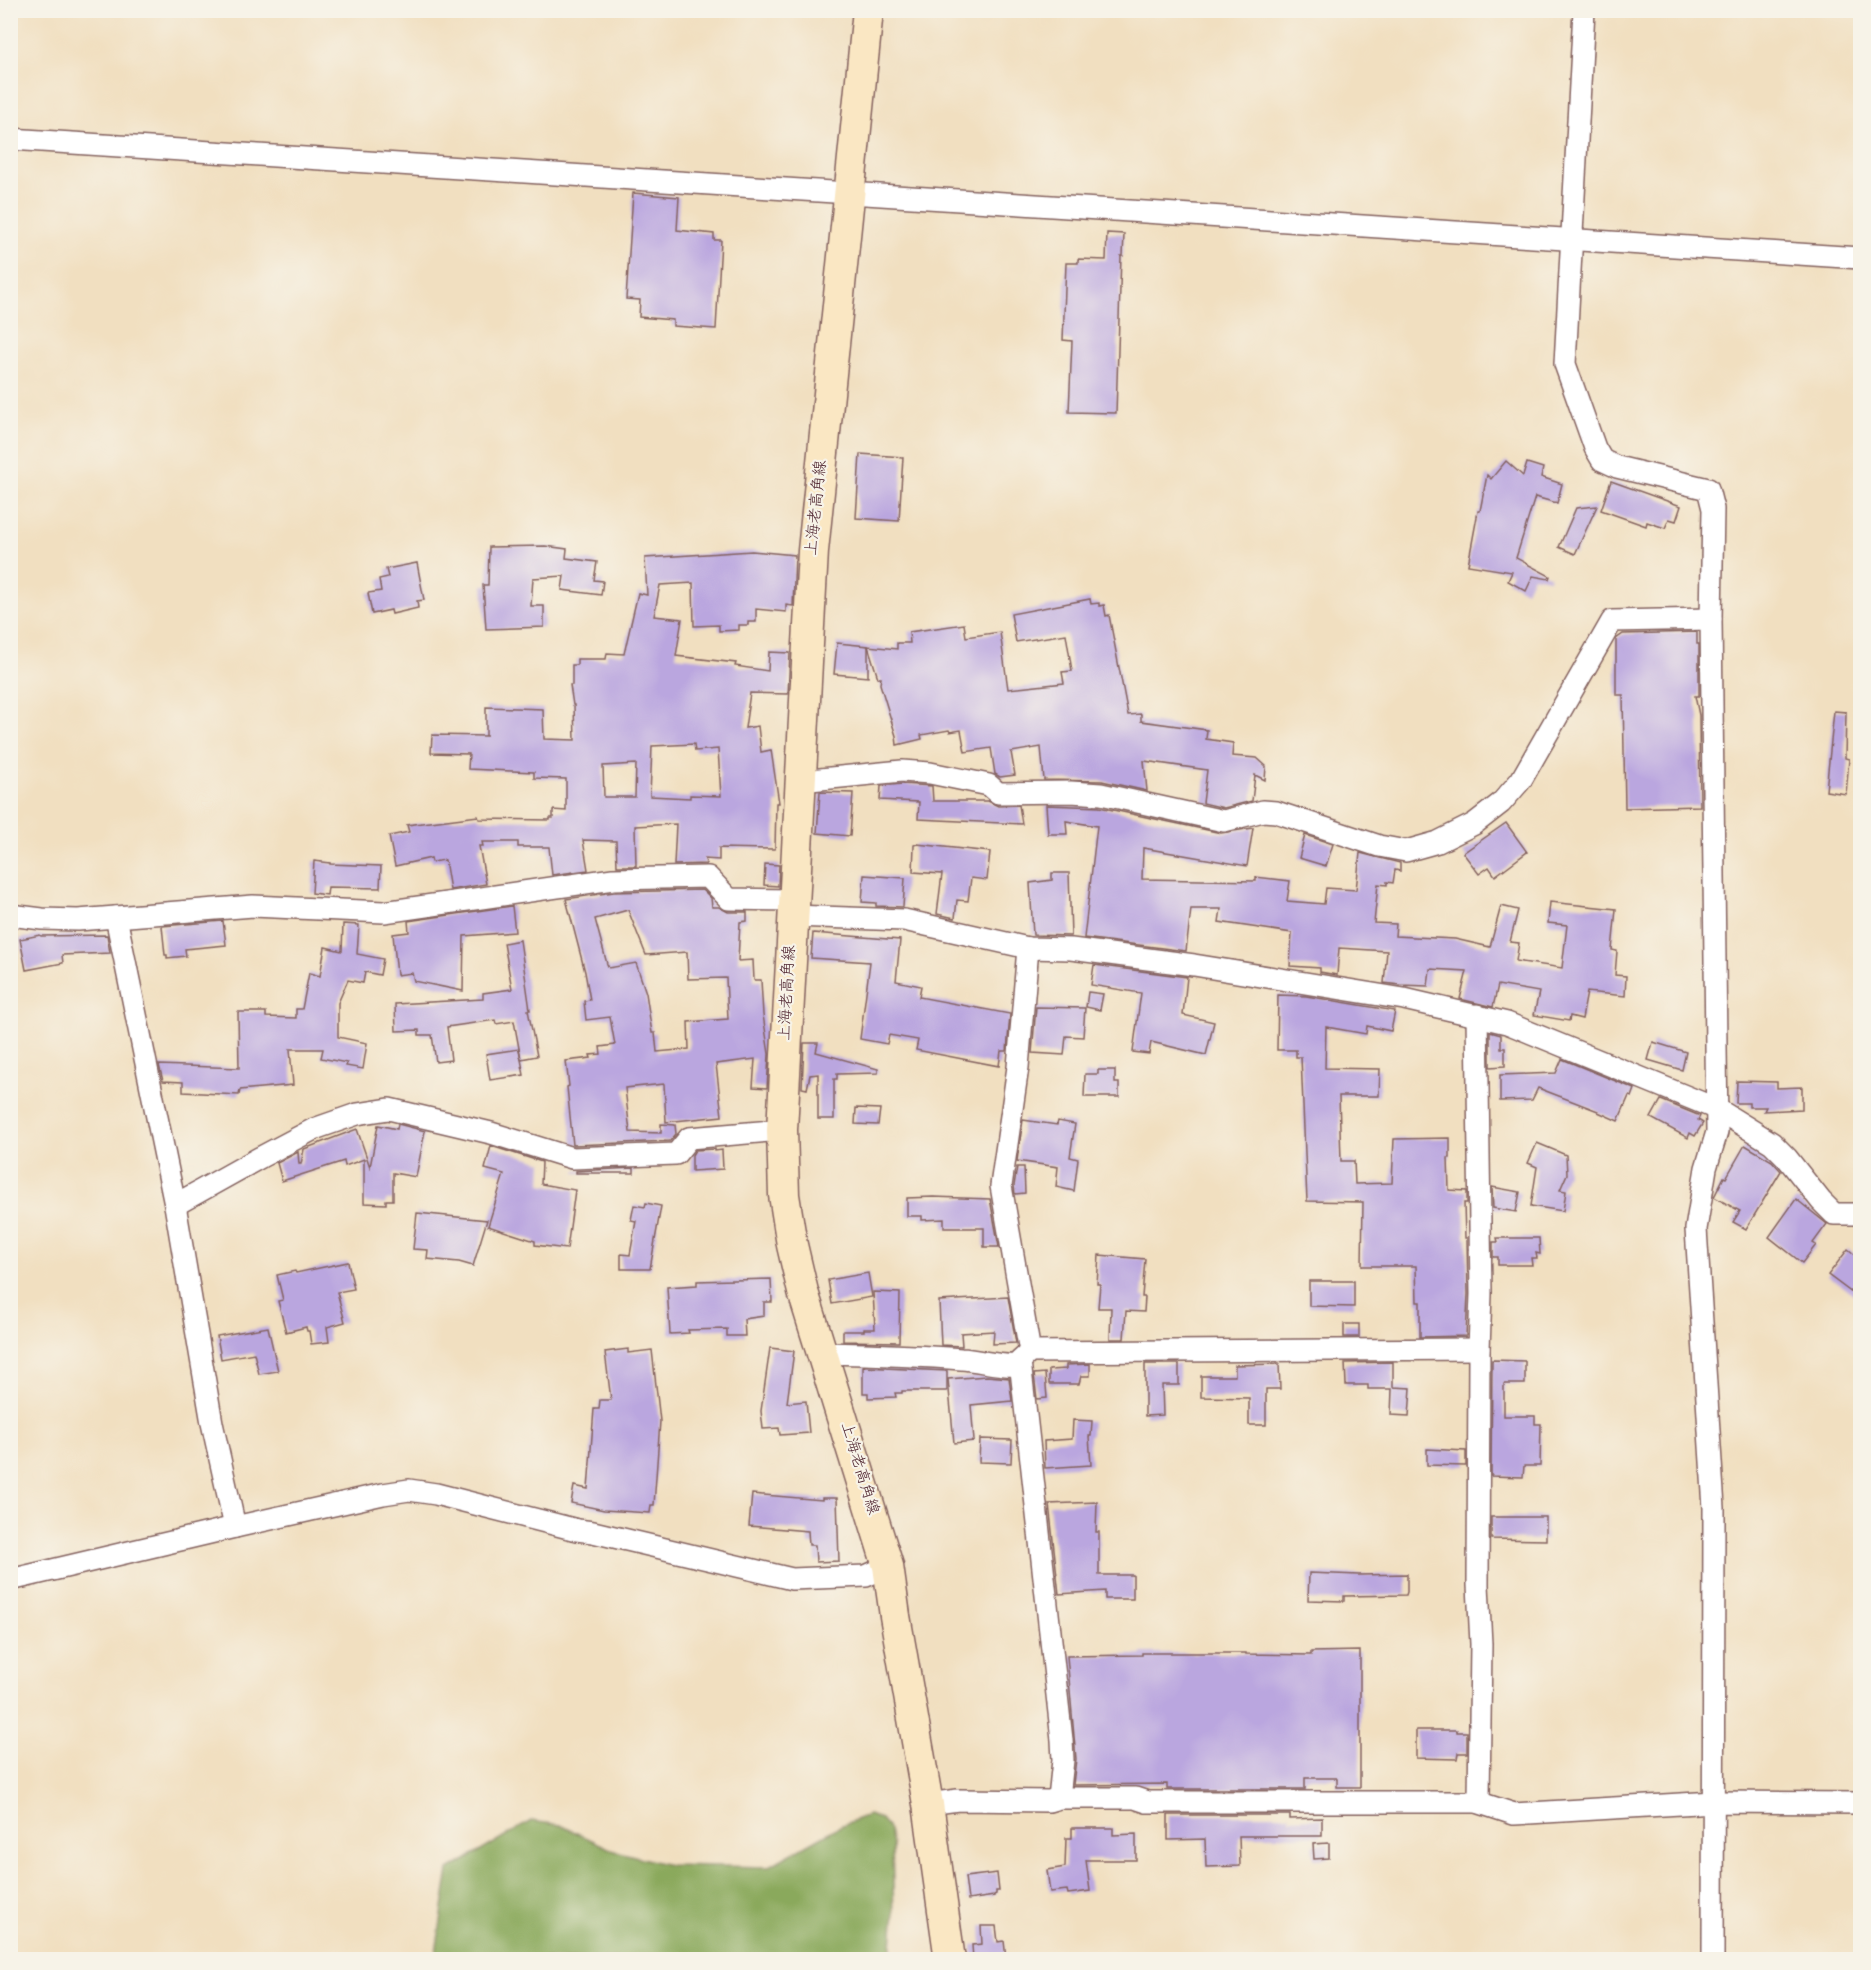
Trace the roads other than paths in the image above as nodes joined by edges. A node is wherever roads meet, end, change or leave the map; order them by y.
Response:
1 (868, 10) edge
2 (1584, 10) edge
3 (10, 139) edge
4 (850, 193) junction
5 (1571, 239) junction
6 (1860, 258) edge
7 (1711, 619) junction
8 (800, 781) junction
9 (793, 908) junction
10 (10, 915) edge
11 (116, 917) junction
12 (1028, 948) junction
13 (1477, 1015) junction
14 (1717, 1109) junction
15 (782, 1130) junction
16 (175, 1205) junction
17 (1860, 1214) edge
18 (1479, 1350) junction
19 (821, 1353) junction
20 (1025, 1359) junction
21 (235, 1527) junction
22 (888, 1566) junction
23 (10, 1580) edge
24 (1059, 1798) junction
25 (1477, 1802) junction
26 (1714, 1802) junction
27 (1860, 1803) edge
28 (928, 1804) junction
29 (950, 1959) edge
30 (1713, 1959) edge

1 - 4 main road, 上海老高角線
2 - 5 street
3 - 4 street
4 - 5 street
4 - 8 main road, 上海老高角線
5 - 6 street
5 - 7 street
7 - 8 street
7 - 14 street
8 - 9 main road, 上海老高角線
9 - 11 street
9 - 12 street
9 - 15 main road, 上海老高角線
10 - 11 street
11 - 16 street
12 - 13 street
12 - 20 street
13 - 14 street
13 - 18 street
14 - 17 street
14 - 26 street
15 - 16 street
15 - 19 main road, 上海老高角線
16 - 21 street
18 - 20 street
18 - 25 street
19 - 20 street
19 - 22 main road, 上海老高角線
20 - 24 street
21 - 22 street
21 - 23 street
22 - 28 main road, 上海老高角線
24 - 25 street
24 - 28 street
25 - 26 street
26 - 27 street
26 - 30 street
28 - 29 main road, 上海老高角線

